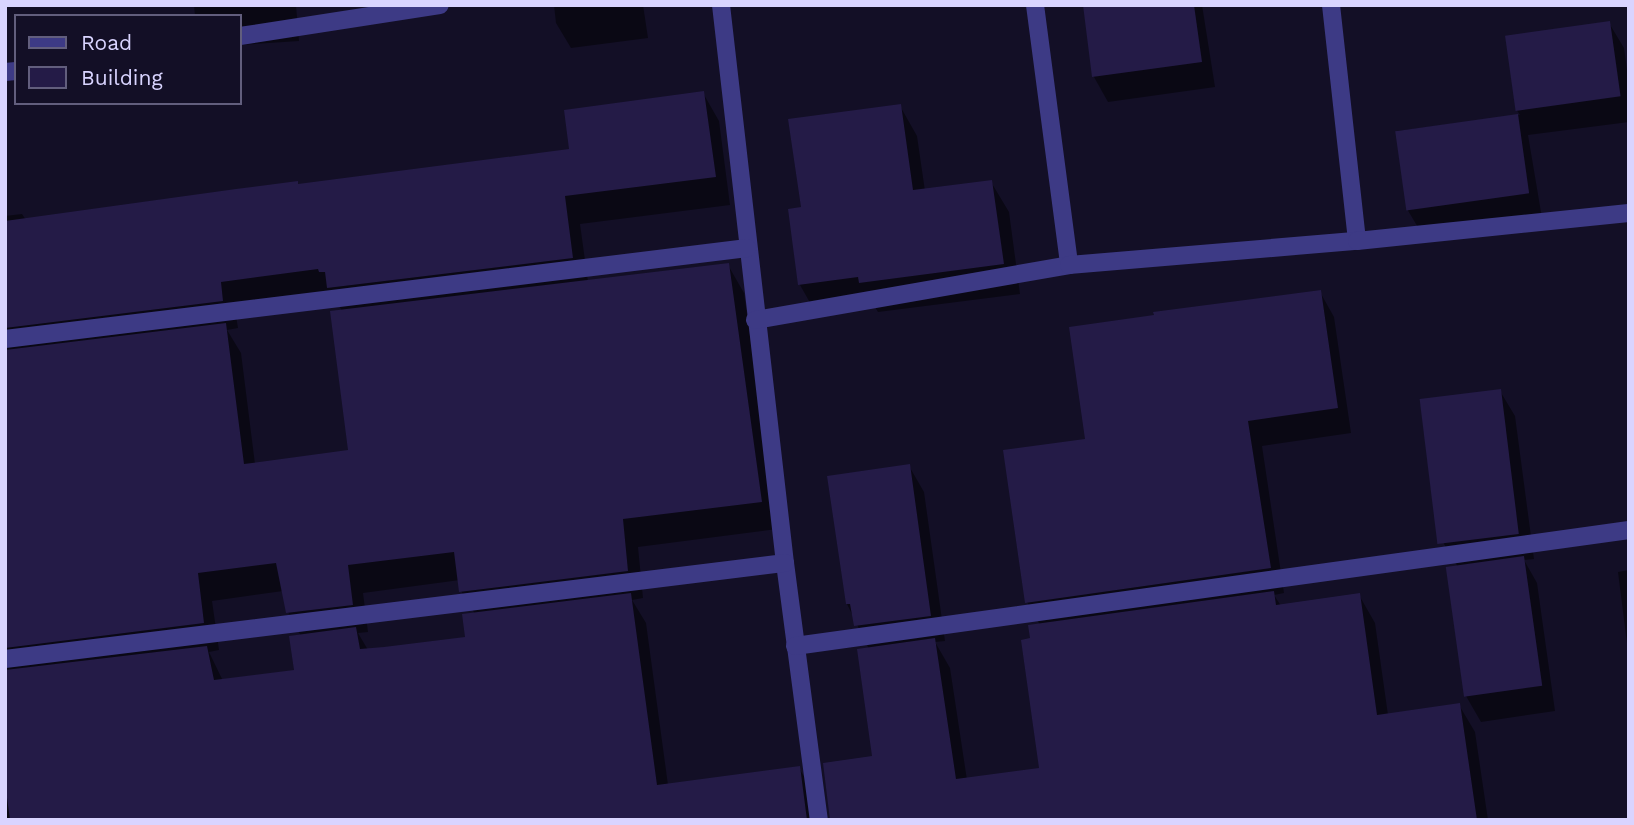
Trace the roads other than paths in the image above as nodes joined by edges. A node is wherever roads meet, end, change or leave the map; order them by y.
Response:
1 (440, 5) edge
2 (721, 5) edge
3 (1035, 5) edge
4 (1331, 5) edge
5 (242, 36) edge
6 (1629, 213) edge
7 (1357, 241) junction
8 (747, 248) junction
9 (1069, 264) junction
10 (755, 320) junction
11 (5, 339) edge
12 (1629, 530) edge
13 (785, 563) junction
14 (795, 646) junction
15 (5, 659) edge
16 (819, 820) edge

1 - 5 street
2 - 8 street
3 - 9 street
4 - 7 street
6 - 7 street
7 - 9 street
8 - 10 street
8 - 11 street
9 - 10 street
10 - 13 street
12 - 14 street
13 - 14 street
13 - 15 street
14 - 16 street

